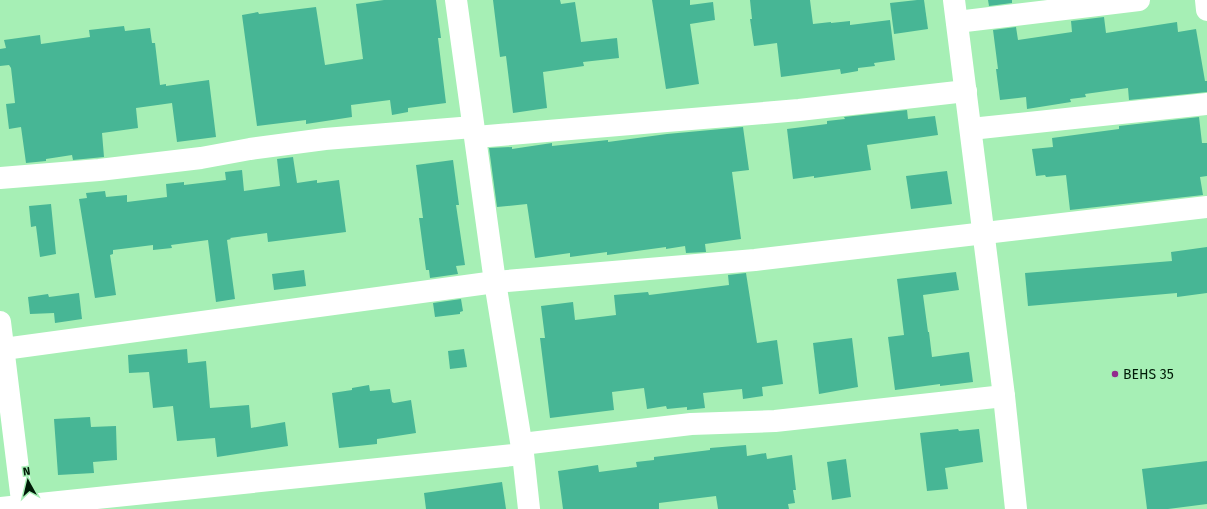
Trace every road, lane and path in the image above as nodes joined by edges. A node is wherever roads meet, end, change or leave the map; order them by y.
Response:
1 (456, 0) edge
2 (954, 0) edge
3 (1139, 0) edge
4 (1206, 0) edge
5 (1207, 10) edge
6 (957, 22) junction
7 (966, 91) junction
8 (1207, 104) edge
9 (970, 129) junction
10 (474, 132) junction
11 (0, 178) edge
12 (1207, 207) edge
13 (983, 234) junction
14 (495, 282) junction
15 (0, 322) edge
16 (4, 350) junction
17 (1004, 396) junction
18 (523, 449) junction
19 (23, 507) edge
20 (0, 508) edge
21 (529, 509) edge
22 (1016, 509) edge

1 - 10 street
2 - 6 street
3 - 6 street
4 - 5 street
6 - 7 street
7 - 9 street
7 - 10 street
8 - 9 street
9 - 13 street
10 - 11 street
10 - 14 street
12 - 13 street
13 - 14 street
13 - 17 street
14 - 16 street
14 - 18 street
15 - 16 street
16 - 19 street
17 - 18 street
17 - 22 street
18 - 19 street
18 - 21 street
19 - 20 street

